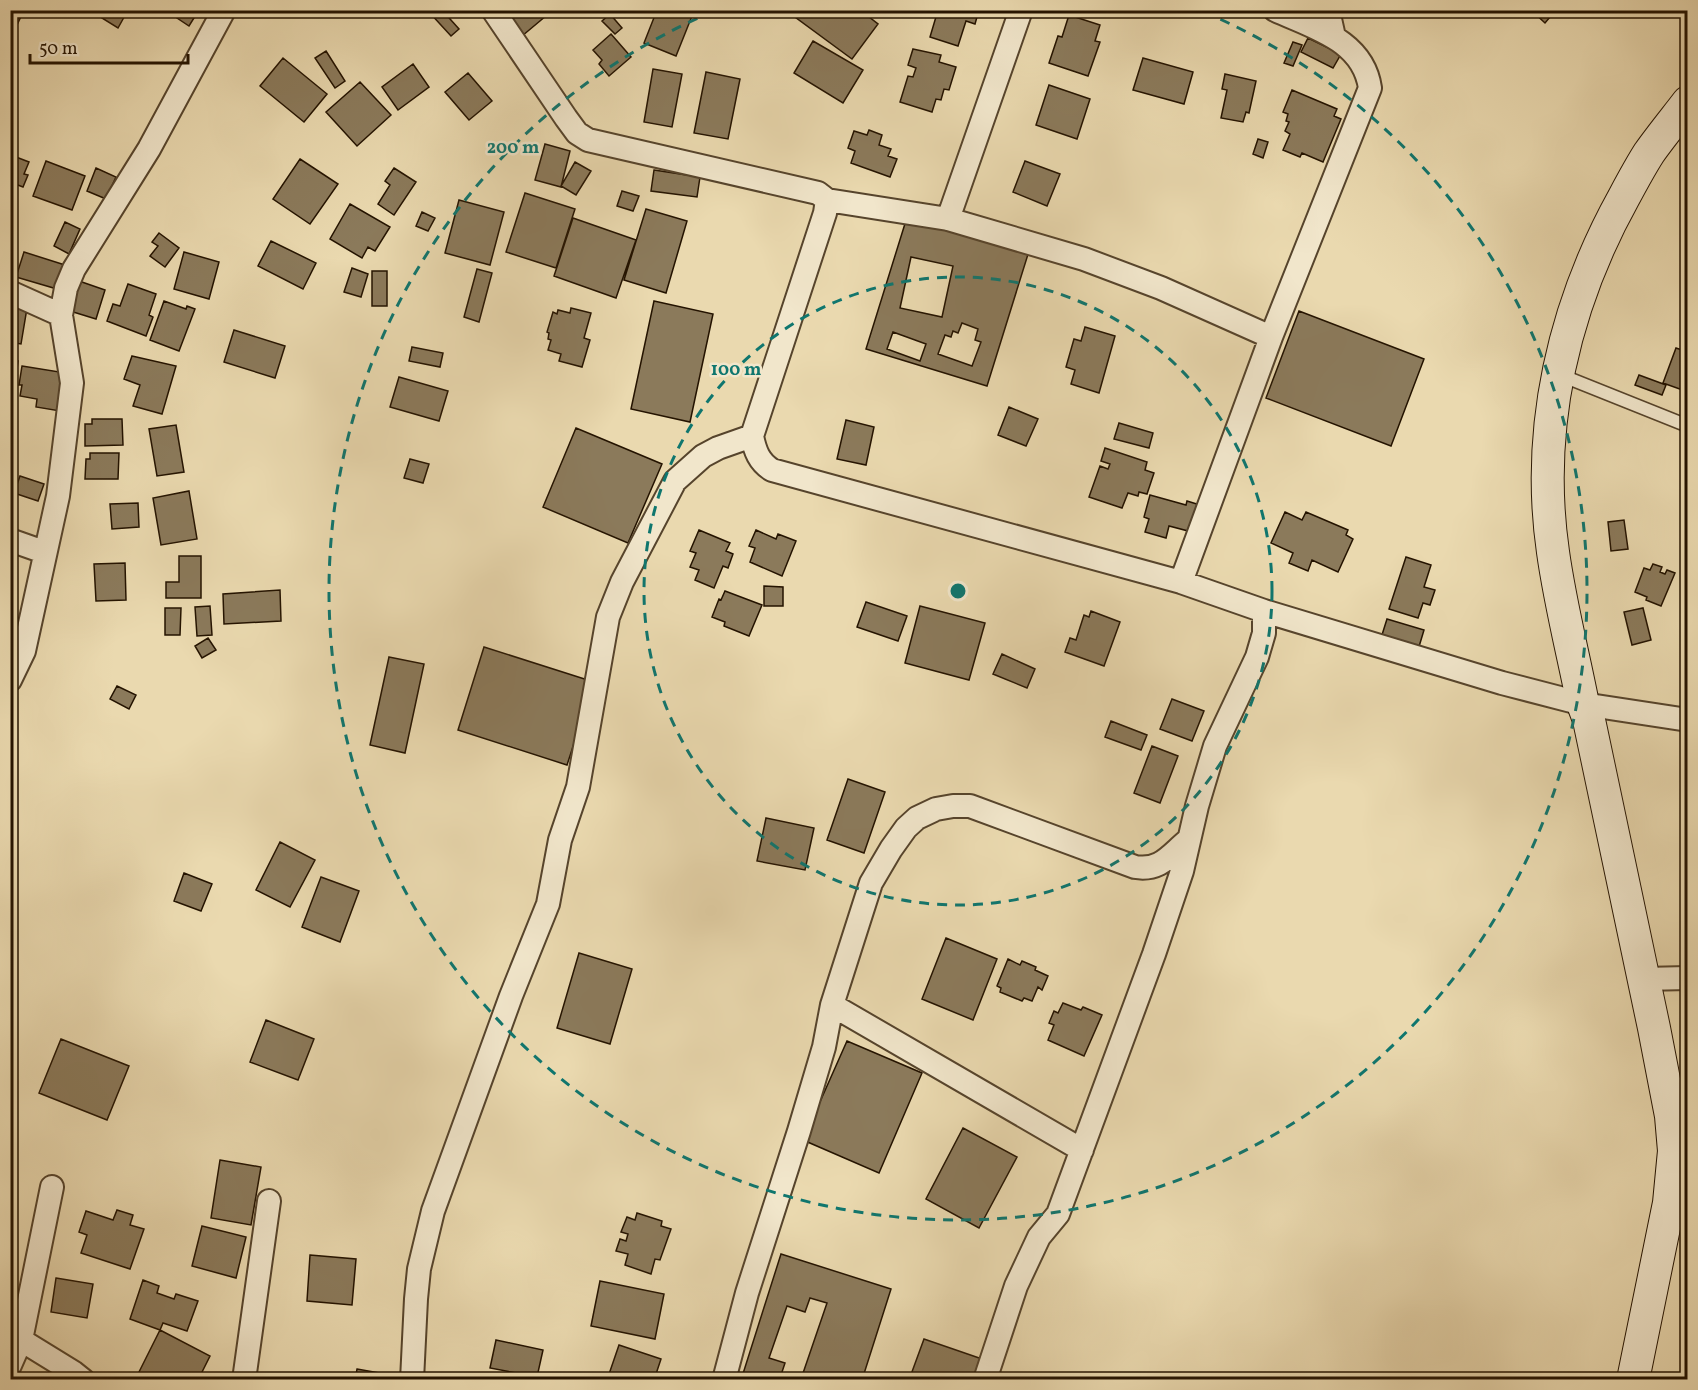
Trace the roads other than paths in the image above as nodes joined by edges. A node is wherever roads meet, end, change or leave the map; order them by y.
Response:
1 (224, 10) edge
2 (493, 10) edge
3 (1021, 10) edge
4 (1275, 10) edge
5 (1328, 10) edge
6 (1334, 37) junction
7 (1688, 102) edge
8 (827, 200) junction
9 (948, 219) junction
10 (10, 292) edge
11 (61, 315) junction
12 (1271, 337) junction
13 (1557, 373) junction
14 (1688, 426) edge
15 (752, 436) junction
16 (10, 540) edge
17 (44, 552) junction
18 (1181, 582) junction
19 (1264, 611) junction
20 (10, 680) edge
21 (1583, 704) junction
22 (1688, 720) edge
23 (1187, 841) junction
24 (1688, 978) edge
25 (1643, 979) junction
26 (832, 1005) junction
27 (1082, 1150) junction
28 (52, 1187) dead end
29 (269, 1201) dead end
30 (1678, 1205) edge
31 (21, 1340) junction
32 (10, 1365) edge
33 (82, 1380) edge
34 (244, 1380) edge
35 (412, 1380) edge
36 (724, 1380) edge
37 (985, 1380) edge
38 (1634, 1380) edge

1 - 11 street
2 - 8 street
3 - 9 street
4 - 6 street
5 - 6 street
6 - 12 street
7 - 13 street
8 - 9 street
8 - 15 street
9 - 12 street
10 - 11 street
11 - 17 street
12 - 18 street
13 - 14 lane
13 - 21 street
15 - 18 street
15 - 35 street
16 - 17 street
17 - 20 street
18 - 19 street
19 - 21 street
19 - 23 street
21 - 22 street
21 - 25 street
23 - 26 street
23 - 27 street
24 - 25 street
25 - 30 street
26 - 27 street
26 - 36 street
27 - 37 street
28 - 31 street
29 - 34 street
30 - 38 street
31 - 32 street
31 - 33 street

